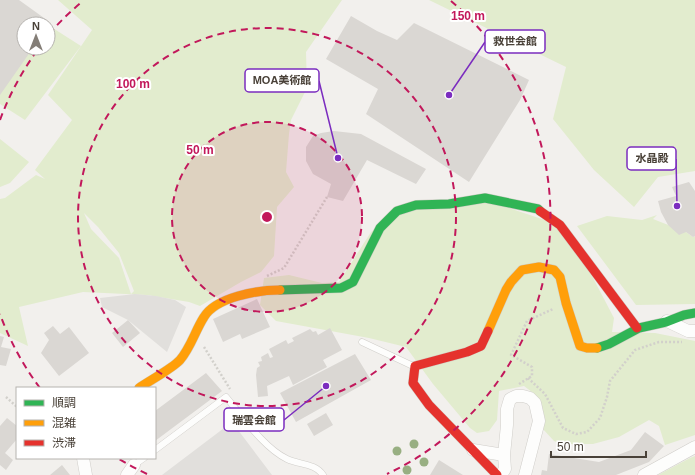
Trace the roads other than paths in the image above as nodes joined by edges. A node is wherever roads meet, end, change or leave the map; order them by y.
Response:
1 (695, 313) edge
2 (667, 322) junction
3 (637, 328) junction
4 (695, 331) edge
5 (362, 342) dead end
6 (415, 366) junction
7 (140, 387) edge
8 (695, 447) edge
9 (156, 449) edge
10 (473, 450) junction
11 (504, 454) junction
12 (83, 459) edge
13 (143, 459) edge
14 (131, 470) edge
15 (86, 475) edge
16 (323, 475) edge
17 (497, 475) edge
18 (501, 475) edge
19 (525, 475) edge
20 (644, 475) edge

1 - 2 street
2 - 3 street
2 - 4 street
3 - 6 street
3 - 7 street
5 - 6 lane
6 - 10 street
8 - 20 street
9 - 16 lane
10 - 11 street
10 - 17 street
11 - 18 street
11 - 19 street
12 - 15 street
13 - 14 lane

